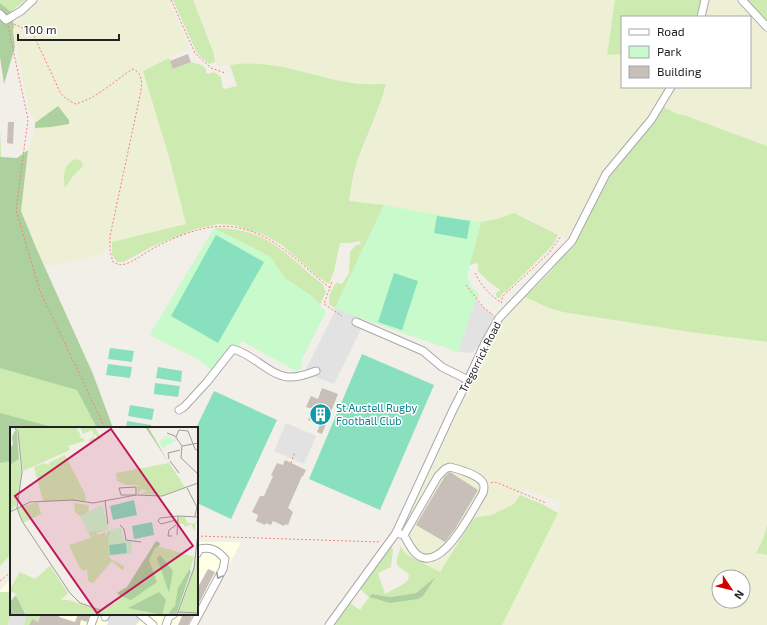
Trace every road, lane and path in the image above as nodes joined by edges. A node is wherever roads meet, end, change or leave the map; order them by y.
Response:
1 (33, 0) edge
2 (171, 0) edge
3 (705, 0) edge
4 (742, 0) edge
5 (0, 14) edge
6 (701, 16) edge
7 (6, 20) junction
8 (767, 27) edge
9 (225, 73) dead end
10 (670, 88) edge
11 (561, 236) dead end
12 (475, 273) dead end
13 (332, 282) dead end
14 (466, 285) dead end
15 (330, 288) junction
16 (501, 302) junction
17 (506, 311) junction
18 (342, 316) dead end
19 (499, 318) junction
20 (356, 322) dead end
21 (316, 371) dead end
22 (468, 380) junction
23 (179, 410) dead end
24 (105, 427) edge
25 (295, 452) dead end
26 (291, 463) dead end
27 (484, 486) junction
28 (546, 503) dead end
29 (396, 533) junction
30 (198, 536) edge
31 (404, 536) junction
32 (389, 543) junction
33 (198, 553) edge
34 (10, 573) edge
35 (0, 581) edge
36 (95, 615) edge
37 (143, 615) edge
38 (170, 615) edge
39 (91, 625) edge
40 (153, 625) edge
41 (166, 625) edge
42 (193, 625) edge
43 (329, 625) edge

1 - 7 street
2 - 9 path
3 - 6 street
4 - 8 street
5 - 7 street
7 - 15 path
7 - 24 path
10 - 17 street, Tregorrick Road
11 - 16 path
12 - 16 path
13 - 15 path
14 - 19 path
15 - 18 path
16 - 17 path
17 - 19 street, Tregorrick Road
19 - 22 street, Tregorrick Road
20 - 22 street
21 - 23 street
22 - 29 street, Tregorrick Road
25 - 26 path
27 - 28 path
27 - 31 street
27 - 31 street
29 - 31 street
29 - 32 street, Tregorrick Road
30 - 32 path
32 - 43 street, Tregorrick Road
33 -> 42 street
34 - 35 path
36 - 39 street
37 - 40 street
38 - 41 street

